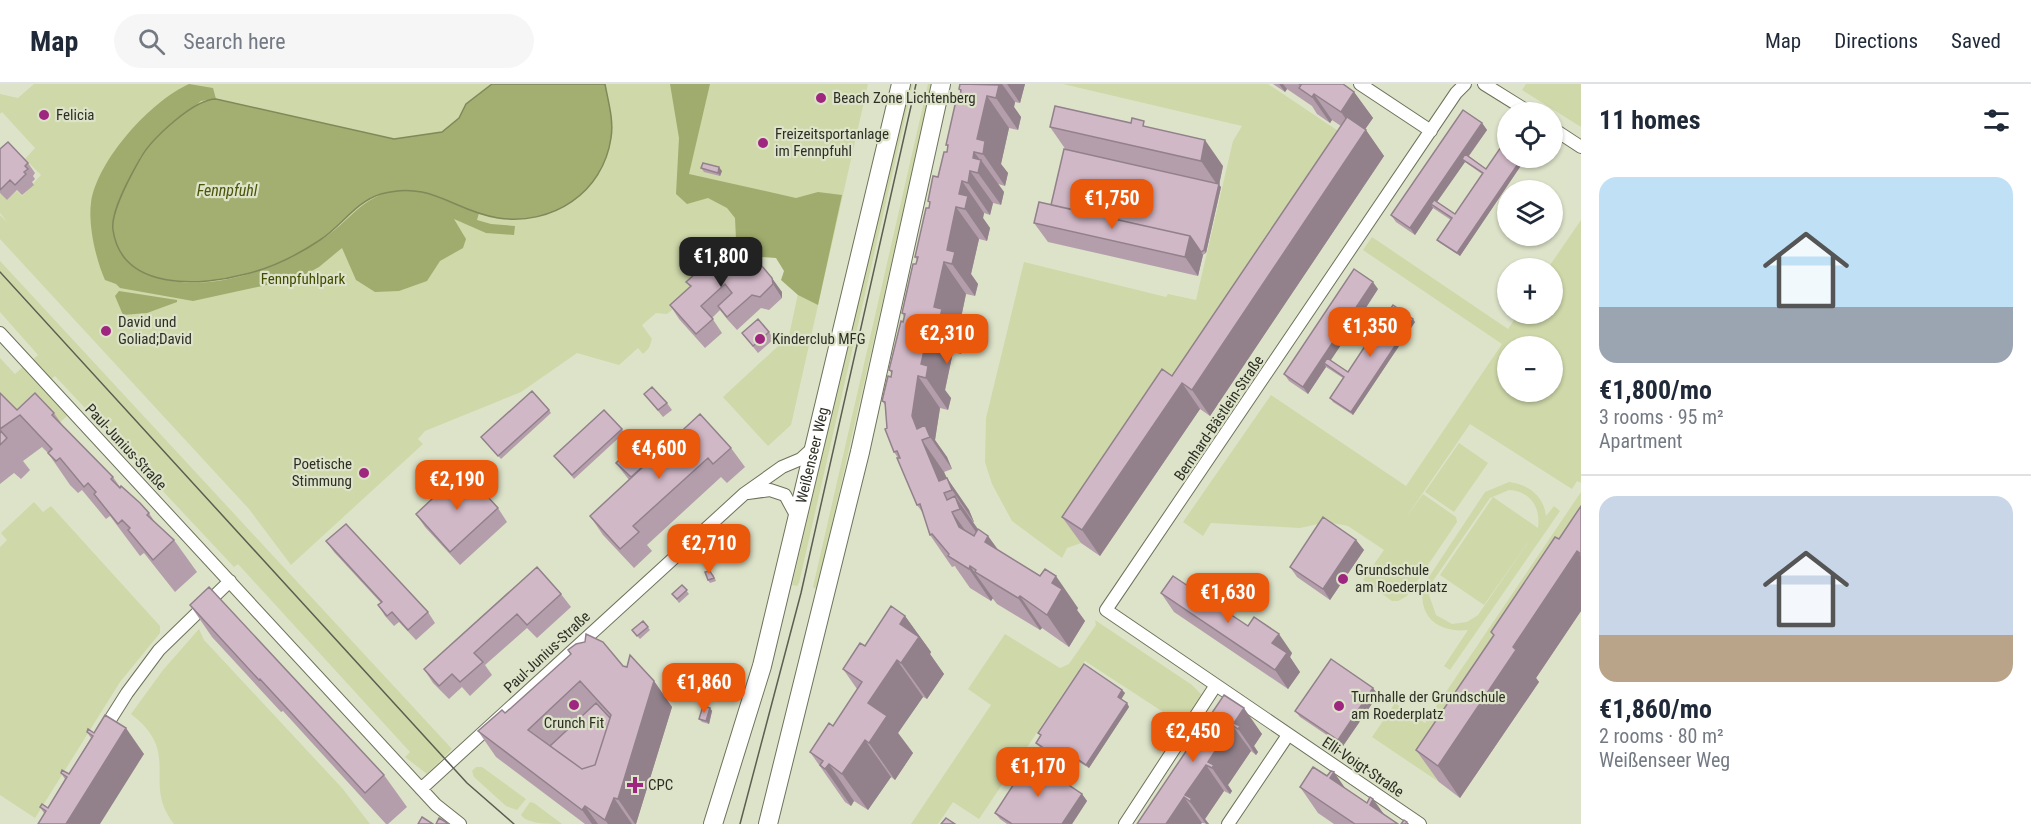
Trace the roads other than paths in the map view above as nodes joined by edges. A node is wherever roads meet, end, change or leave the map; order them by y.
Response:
1 (901, 84) edge
2 (941, 84) edge
3 (1360, 84) edge
4 (1465, 84) edge
5 (1484, 84) edge
6 (1513, 102) edge
7 (1431, 131) junction
8 (1563, 135) edge
9 (1581, 147) edge
10 (0, 333) edge
11 (815, 447) junction
12 (744, 494) junction
13 (797, 517) junction
14 (230, 581) junction
15 (1216, 685) junction
16 (1288, 735) junction
17 (97, 741) edge
18 (421, 789) junction
19 (460, 824) edge
20 (713, 824) edge
21 (768, 824) edge
22 (1125, 824) edge
23 (1228, 824) edge
24 (1420, 824) edge

1 - 11 main road, Weißenseer Weg
2 - 21 main road
3 - 7 street
4 - 7 street, Bernhard-Bästlein-Straße
5 - 6 street
7 - 15 street, Bernhard-Bästlein-Straße
8 - 9 street
10 - 14 street, Paul-Junius-Straße
11 - 12 street, Paul-Junius-Straße
11 - 13 main road, Weißenseer Weg
12 - 13 street
12 - 18 street, Paul-Junius-Straße
13 - 20 main road, Weißenseer Weg
14 - 17 street
14 - 18 street, Paul-Junius-Straße
15 - 16 street, Bernhard-Bästlein-Straße
15 - 22 street
16 - 23 street
16 - 24 street, Elli-Voigt-Straße
18 - 19 street

